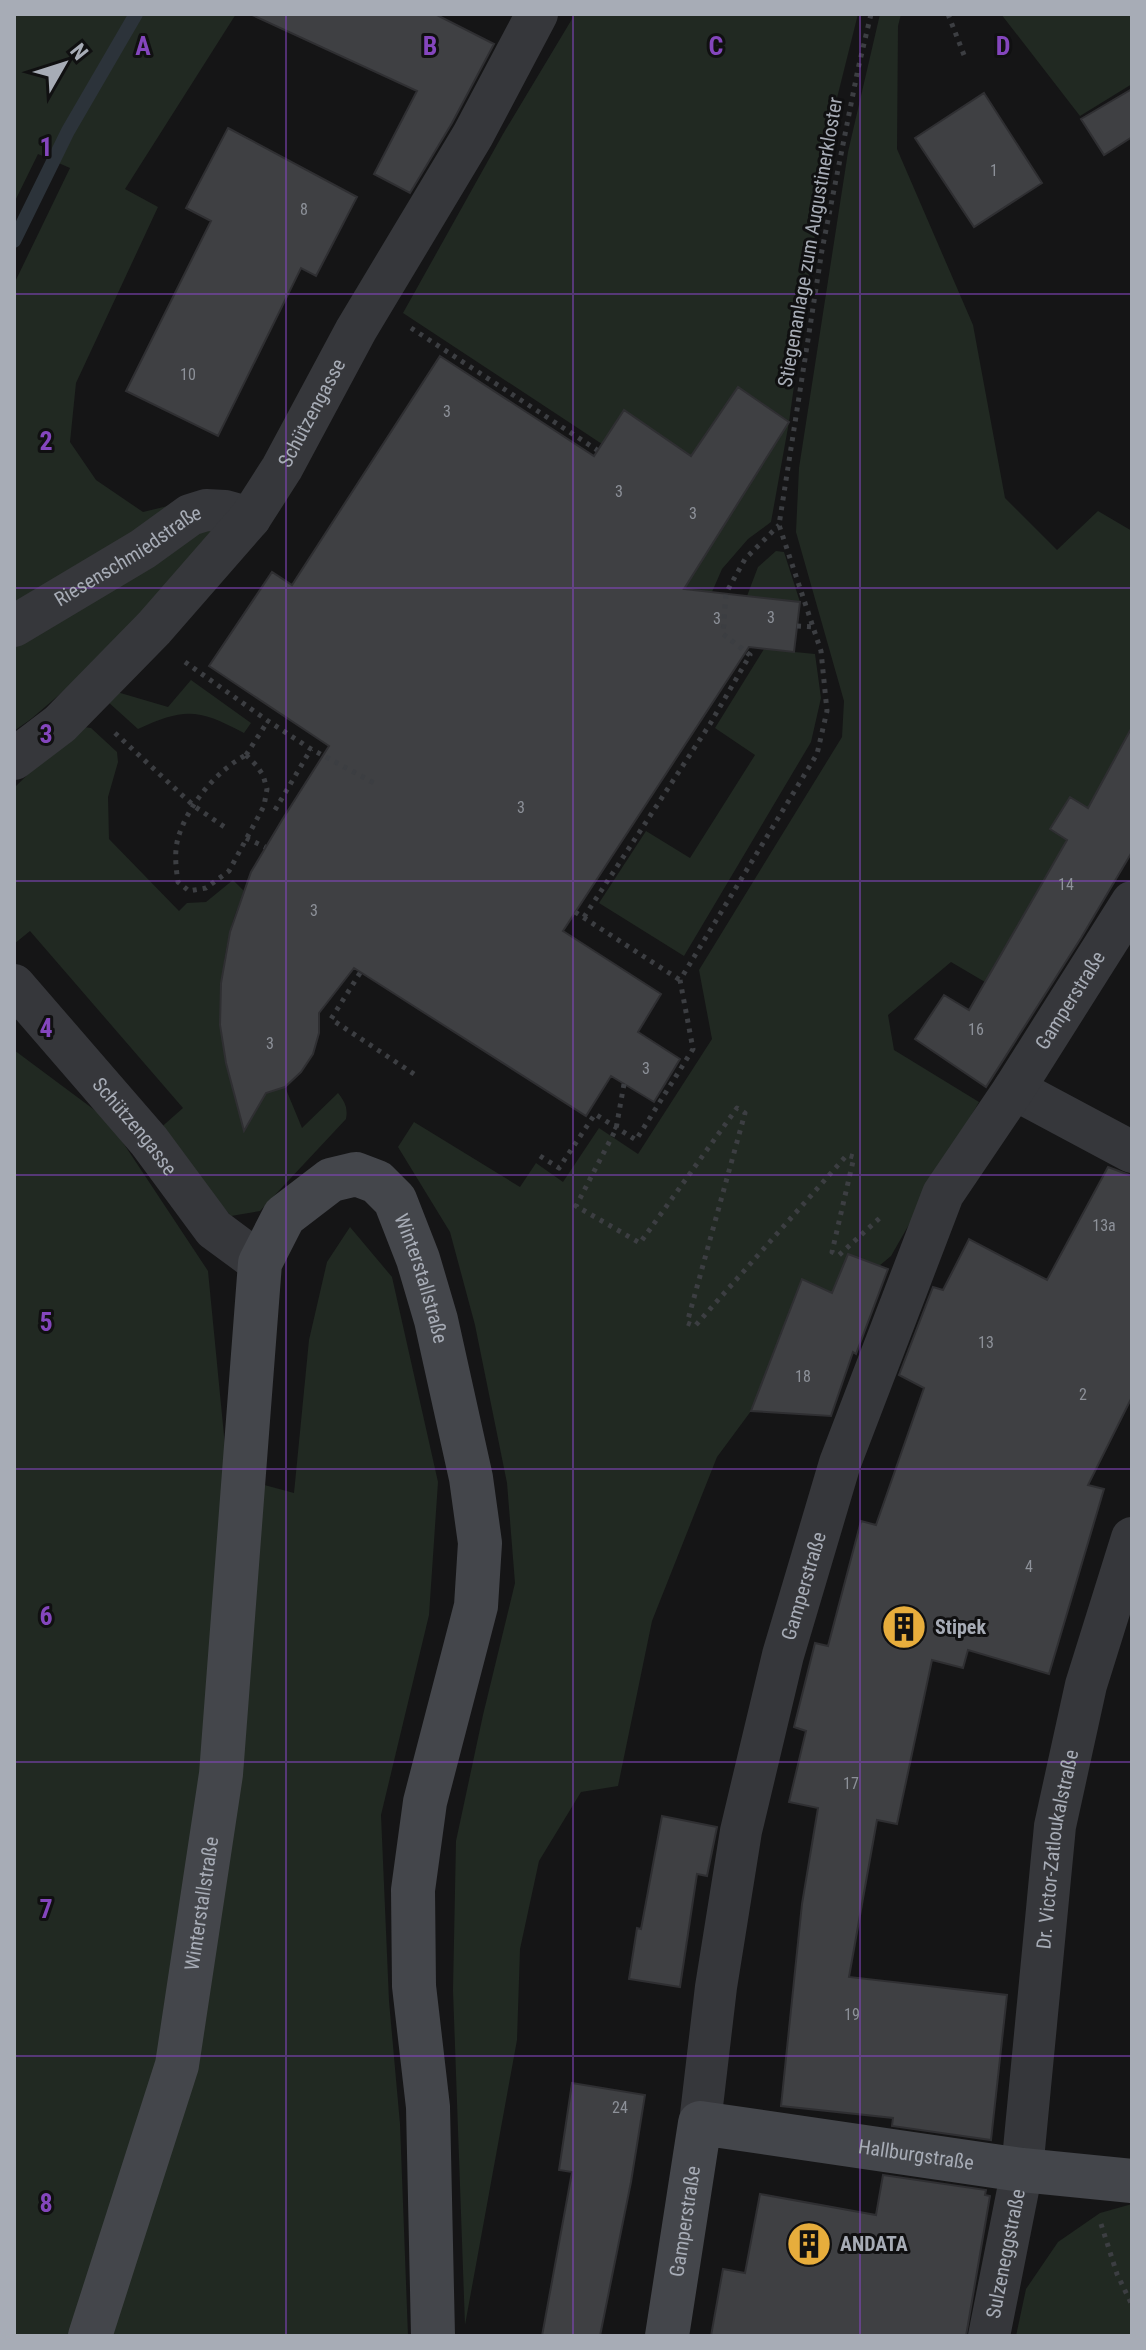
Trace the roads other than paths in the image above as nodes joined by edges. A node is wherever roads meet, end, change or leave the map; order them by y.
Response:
1 (537, 14) edge
2 (250, 518) junction
3 (14, 626) edge
4 (14, 759) edge
5 (1132, 902) edge
6 (14, 985) edge
7 (1014, 1089) junction
8 (1132, 1152) edge
9 (260, 1263) junction
10 (1132, 1538) edge
11 (700, 2123) junction
12 (1022, 2170) junction
13 (1113, 2180) edge
14 (90, 2336) edge
15 (433, 2336) edge
16 (667, 2336) edge
17 (989, 2336) edge

1 - 2 street, Schützengasse
2 - 3 street, Riesenschmiedstraße
2 - 4 street, Schützengasse
5 - 7 street, Gamperstraße
6 - 9 street, Schützengasse
7 - 8 street
7 - 11 street, Gamperstraße
9 - 14 street, Winterstallstraße
9 - 15 street, Winterstallstraße
10 - 12 street, Dr. Victor-Zatloukalstraße
11 - 12 street, Hallburgstraße
11 - 16 street, Gamperstraße
12 - 13 street, Hallburgstraße
12 - 17 street, Sulzeneggstraße

